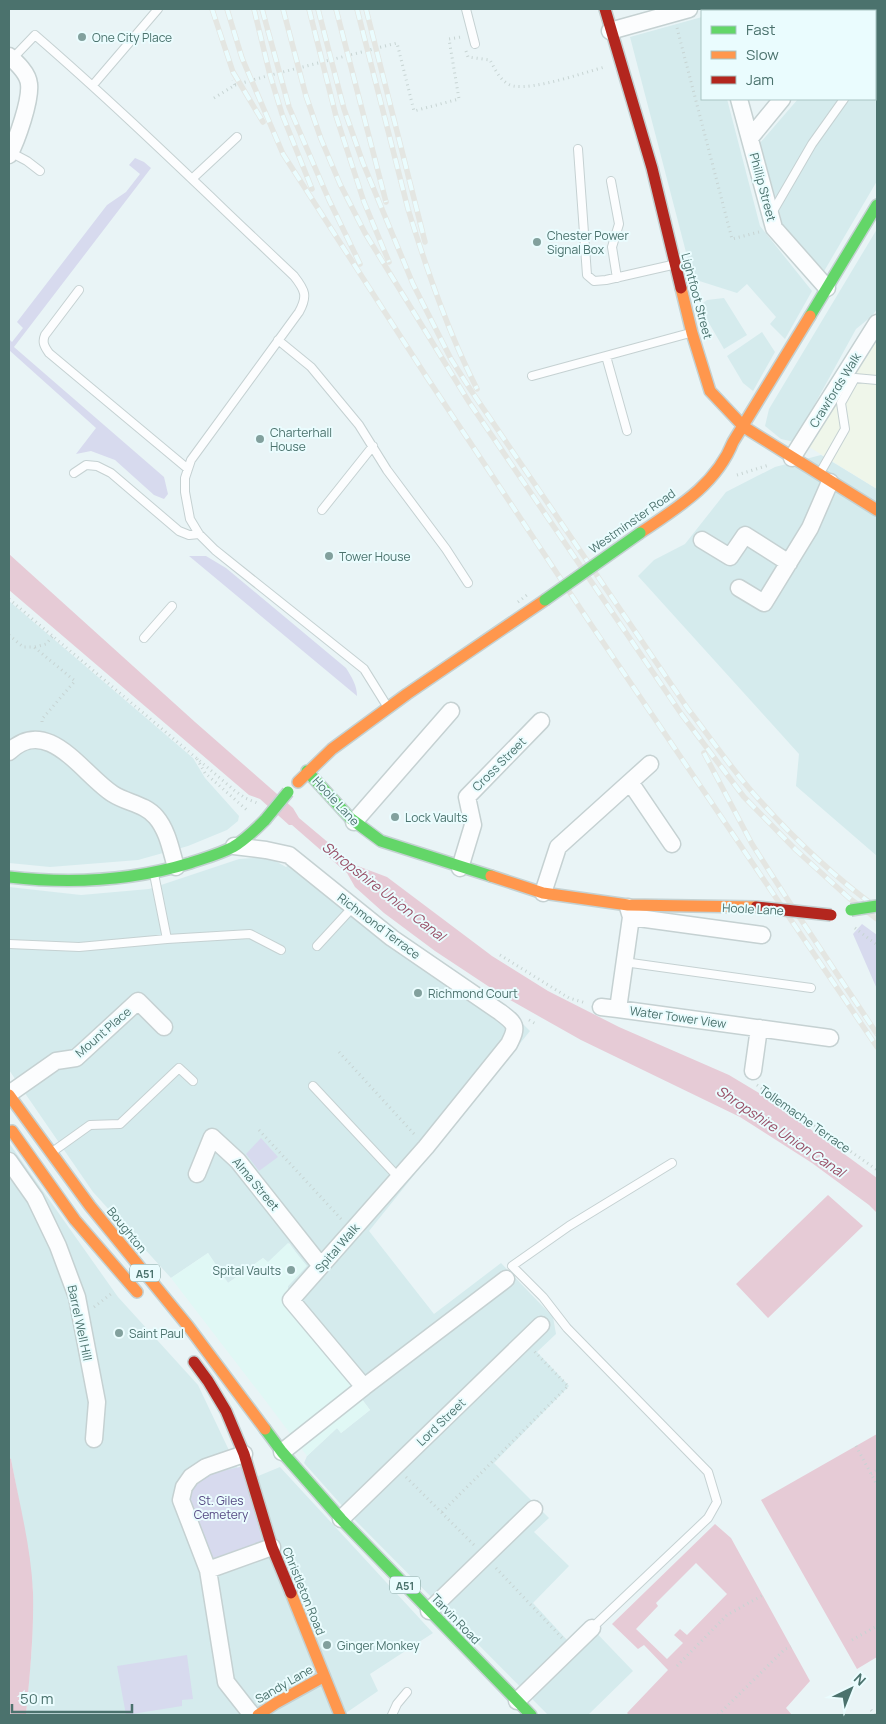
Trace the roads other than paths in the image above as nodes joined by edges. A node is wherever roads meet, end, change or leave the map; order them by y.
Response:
1 (158, 9) edge
2 (466, 9) edge
3 (605, 9) edge
4 (689, 9) edge
5 (610, 31) junction
6 (475, 44) dead end
7 (14, 60) edge
8 (93, 85) junction
9 (739, 100) edge
10 (781, 100) edge
11 (843, 100) edge
12 (237, 137) dead end
13 (750, 138) junction
14 (578, 150) dead end
15 (10, 154) edge
16 (40, 171) dead end
17 (193, 178) junction
18 (611, 181) dead end
19 (877, 205) edge
20 (772, 222) junction
21 (674, 264) junction
22 (617, 278) junction
23 (827, 288) junction
24 (79, 290) dead end
25 (877, 323) edge
26 (692, 333) junction
27 (278, 340) junction
28 (606, 356) junction
29 (532, 376) dead end
30 (877, 380) edge
31 (744, 427) junction
32 (626, 431) dead end
33 (372, 446) junction
34 (792, 458) junction
35 (188, 469) junction
36 (74, 473) dead end
37 (825, 478) junction
38 (322, 510) dead end
39 (877, 510) edge
40 (199, 534) junction
41 (702, 540) dead end
42 (789, 563) junction
43 (468, 582) dead end
44 (740, 588) dead end
45 (172, 606) dead end
46 (144, 638) dead end
47 (388, 708) junction
48 (451, 711) dead end
49 (541, 721) dead end
50 (9, 752) edge
51 (650, 764) dead end
52 (308, 771) junction
53 (630, 782) junction
54 (354, 822) junction
55 (672, 844) dead end
56 (234, 846) junction
57 (176, 867) junction
58 (460, 868) junction
59 (154, 874) junction
60 (9, 876) edge
61 (543, 894) junction
62 (877, 906) edge
63 (352, 908) junction
64 (629, 911) junction
65 (762, 935) dead end
66 (167, 938) junction
67 (9, 944) edge
68 (317, 946) dead end
69 (281, 950) dead end
70 (624, 962) junction
71 (811, 988) dead end
72 (601, 1007) road end
73 (618, 1009) junction
74 (164, 1027) dead end
75 (514, 1027) joint
76 (759, 1028) junction
77 (830, 1038) dead end
78 (753, 1072) road end
79 (193, 1082) dead end
80 (313, 1086) dead end
81 (9, 1094) edge
82 (11, 1135) edge
83 (51, 1153) junction
84 (9, 1161) edge
85 (672, 1163) dead end
86 (197, 1174) dead end
87 (399, 1178) junction
88 (321, 1266) junction
89 (506, 1279) dead end
90 (145, 1302) dead end
91 (541, 1325) dead end
92 (186, 1351) dead end
93 (364, 1387) junction
94 (94, 1439) dead end
95 (244, 1454) junction
96 (276, 1454) junction
97 (261, 1462) dead end
98 (251, 1474) junction
99 (534, 1509) dead end
100 (341, 1519) junction
101 (272, 1547) junction
102 (208, 1570) junction
103 (429, 1611) junction
104 (592, 1628) joint
105 (323, 1677) junction
106 (407, 1692) dead end
107 (517, 1701) junction
108 (252, 1715) edge
109 (258, 1715) edge
110 (340, 1715) edge
111 (392, 1715) edge
112 (531, 1715) edge

1 - 8 lane
2 - 6 lane
3 - 5 main road, Lightfoot Street
4 - 5 street
5 - 21 main road, Lightfoot Street
7 - 8 lane
7 - 15 street
8 - 17 lane
9 - 13 street, Phillip Street
10 - 13 street
11 - 20 lane
12 - 17 lane
13 - 20 street, Phillip Street
14 - 22 lane
15 - 16 lane
17 - 27 lane
18 - 22 lane
19 - 23 main road, Westminster Road
20 - 23 street, Phillip Street
21 - 22 lane
21 - 26 main road, Lightfoot Street
23 - 31 main road, Westminster Road
24 - 35 lane
25 - 34 street, Crawfords Walk
26 - 28 lane
26 - 31 main road, Lightfoot Street
27 - 33 lane
27 - 35 lane
28 - 29 lane
28 - 32 lane
30 - 37 lane
31 - 34 main road, Lightfoot Street
31 - 47 main road, Westminster Road, bridge
33 - 38 lane
33 - 43 lane
34 - 37 main road, Lightfoot Street
35 - 40 lane
36 - 40 lane
37 - 39 main road, Lightfoot Street
37 - 42 street
40 - 47 lane
41 - 42 street
42 - 44 street
45 - 46 lane
47 - 52 main road, Westminster Road
48 - 54 street
49 - 58 street, Cross Street
50 - 57 street
51 - 53 street
52 - 54 main road, Hoole Lane
52 - 56 main road, Hoole Lane, bridge
53 - 55 street
53 - 61 street
54 - 58 main road, Hoole Lane
56 - 57 main road, Hoole Lane
56 - 63 street, Richmond Terrace
57 - 59 main road, Hoole Lane
58 - 61 main road, Hoole Lane
59 - 60 main road, Hoole Lane
59 - 66 lane
61 - 64 main road, Hoole Lane
62 - 64 main road, Hoole Lane, bridge
63 - 68 lane
63 - 75 street, Richmond Terrace
64 - 65 street, Hoole Lane
64 - 70 street, Water Tower View
66 - 67 lane
66 - 69 lane
70 - 71 lane
70 - 73 street, Water Tower View
72 - 73 street
73 - 76 street, Water Tower View
74 - 81 street, Mount Place
75 - 87 street, Spital Walk
76 - 77 street, Water Tower View
76 - 78 street, Tollemache Terrace
79 - 83 lane
80 - 87 lane
81 - 83 main road, Boughton / A51
82 - 90 main road, A51
83 - 96 main road, Boughton / A51
84 - 94 street, Barrel Well Hill
85 - 104 lane
86 - 88 street, Alma Street
87 - 88 street, Spital Walk
88 - 93 street, Spital Walk
89 - 93 street
91 - 100 street, Lord Street
92 - 95 main road
93 - 96 street
95 - 98 main road
95 - 102 street
96 - 100 main road, Tarvin Road / A51
97 - 98 main road
98 - 101 main road, Christleton Road
99 - 103 street
100 - 103 main road, Tarvin Road / A51
101 - 102 street
101 - 105 main road, Christleton Road
102 - 108 street
103 - 107 main road, Tarvin Road / A51
104 - 107 street
105 - 109 main road, Sandy Lane
105 - 110 main road, Christleton Road
106 - 111 lane
107 - 112 main road, Tarvin Road / A51

